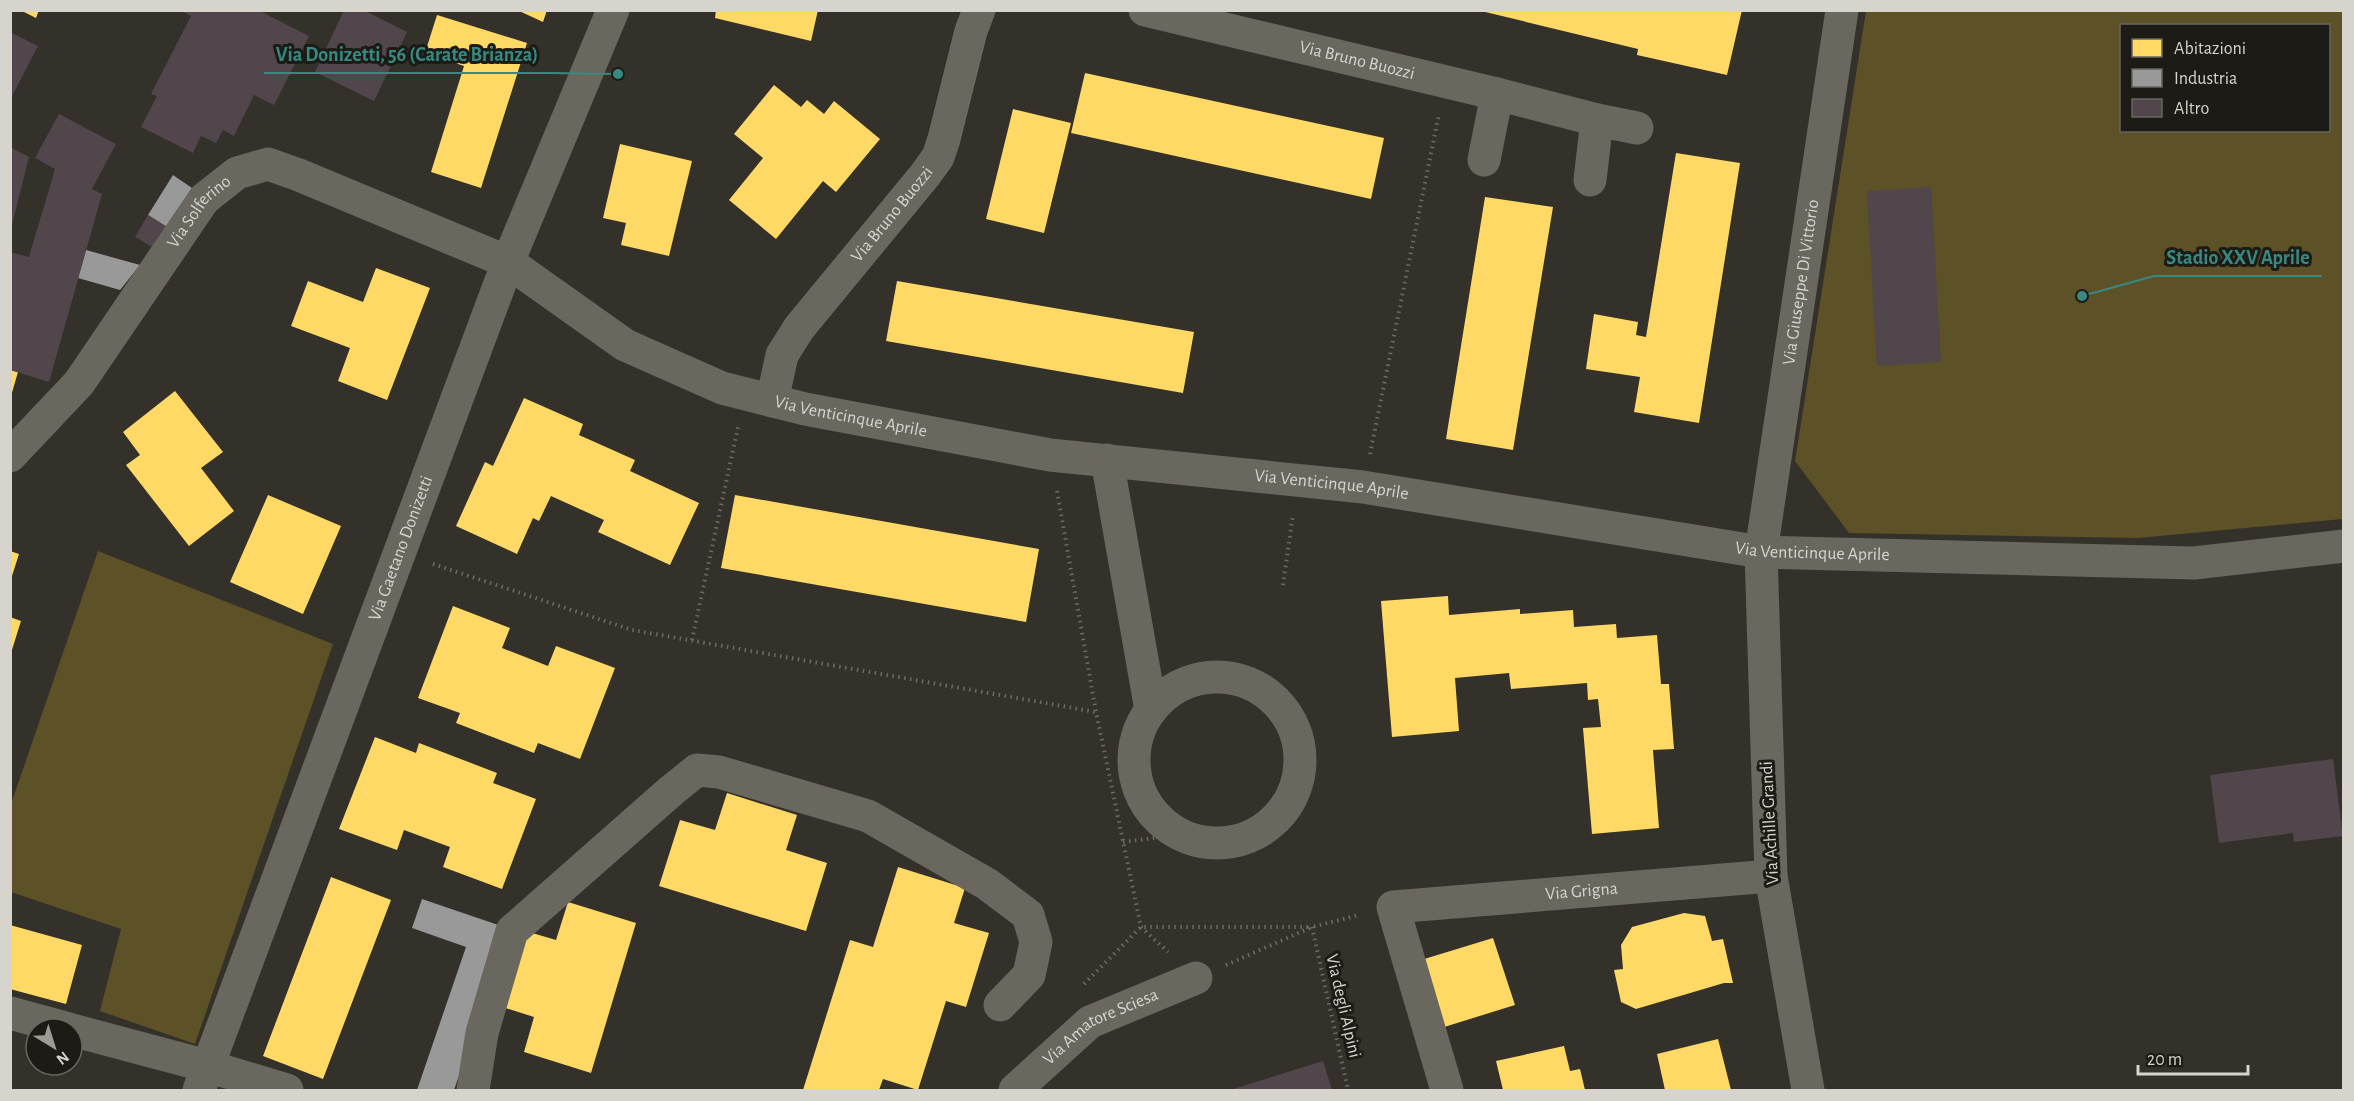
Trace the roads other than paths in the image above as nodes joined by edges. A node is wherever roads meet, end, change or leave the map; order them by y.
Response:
1 (613, 10) edge
2 (979, 10) edge
3 (1145, 10) edge
4 (1842, 10) edge
5 (1497, 94) junction
6 (1597, 120) junction
7 (1636, 128) dead end
8 (1484, 160) dead end
9 (1590, 180) dead end
10 (508, 262) junction
11 (759, 397) junction
12 (10, 456) edge
13 (1107, 460) junction
14 (2343, 546) edge
15 (1761, 552) junction
16 (1151, 710) junction
17 (1771, 876) junction
18 (1196, 978) road end
19 (1000, 1005) dead end
20 (10, 1013) edge
21 (25, 1017) edge
22 (84, 1034) edge
23 (203, 1078) edge
24 (287, 1090) edge
25 (473, 1090) edge
26 (1015, 1090) edge
27 (1447, 1090) edge
28 (1808, 1090) edge

1 - 10 street, Via Gaetano Donizetti
2 - 11 street, Via Bruno Buozzi
3 - 5 street, Via Bruno Buozzi
4 - 15 street, Via Giuseppe Di Vittorio
5 - 6 street, Via Bruno Buozzi
5 - 8 street
6 - 7 street, Via Bruno Buozzi
6 - 9 street
10 - 11 street, Via Venticinque Aprile
10 - 12 street, Via Solferino
10 - 23 street, Via Gaetano Donizetti
11 - 13 street, Via Venticinque Aprile
13 - 15 street, Via Venticinque Aprile
13 - 16 street
14 - 15 street, Via Venticinque Aprile
15 - 17 street, Via Achille Grandi
16 - 16 street
17 - 27 street, Via Grigna
17 - 28 street, Via Achille Grandi
18 - 26 street, Via Amatore Sciesa
19 - 25 street
20 - 21 street
22 - 23 street
23 - 24 street

